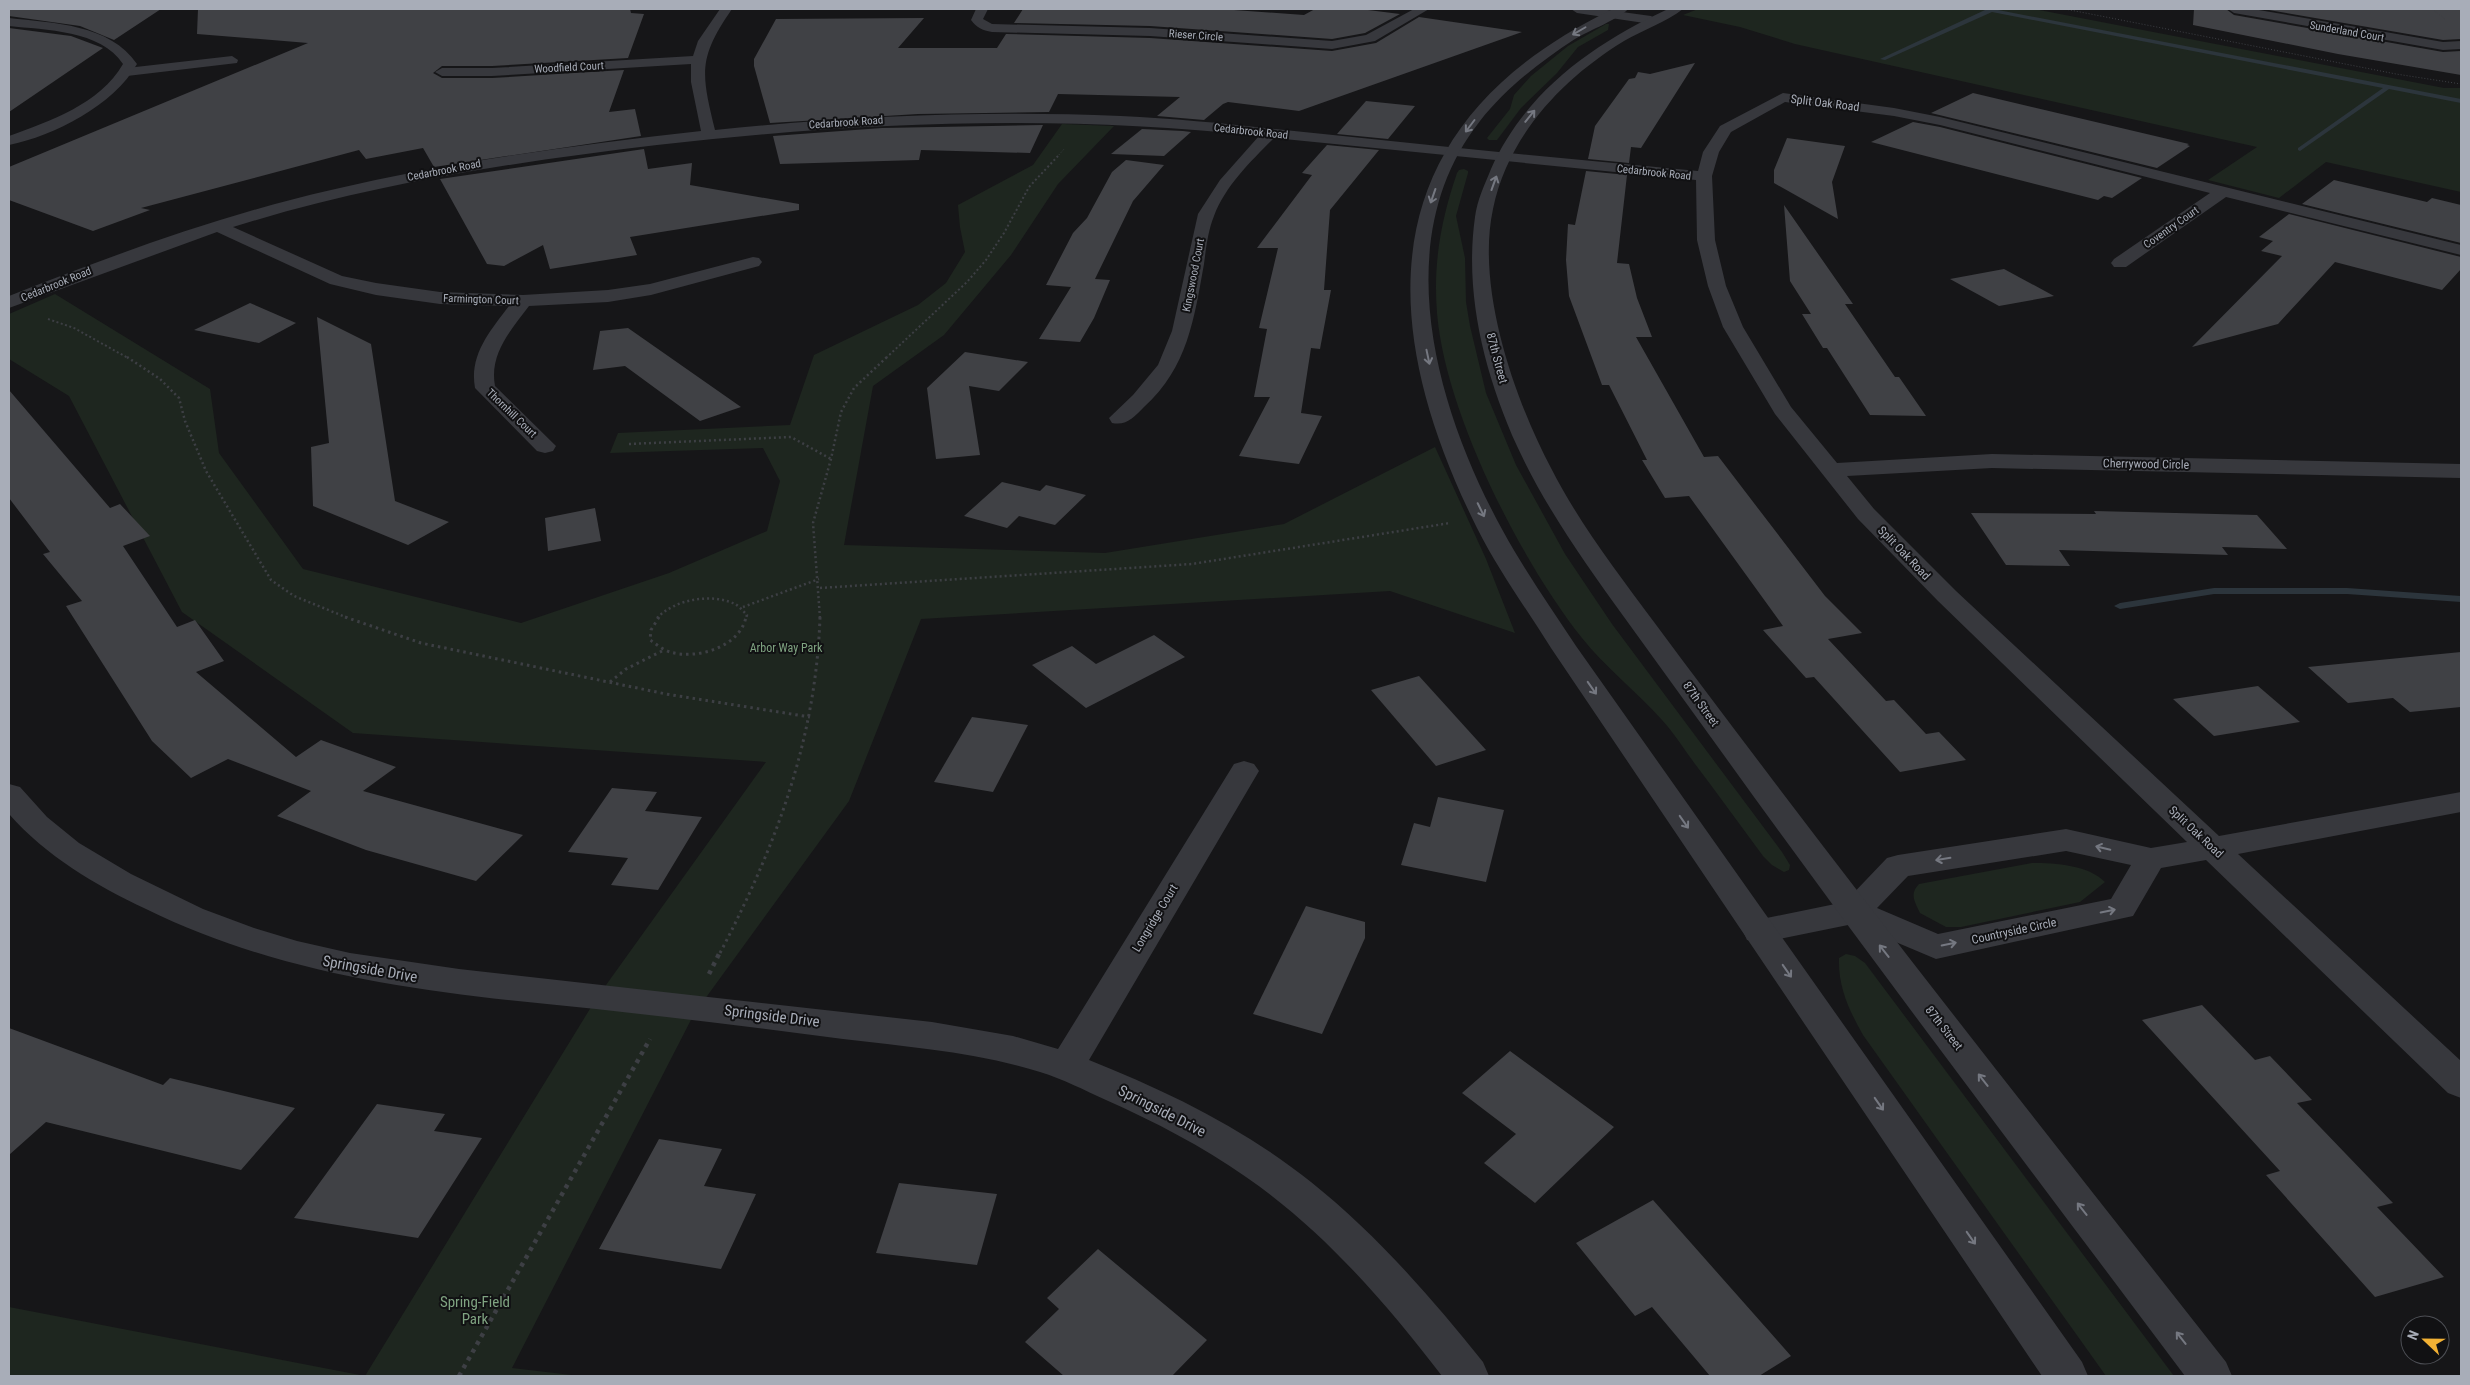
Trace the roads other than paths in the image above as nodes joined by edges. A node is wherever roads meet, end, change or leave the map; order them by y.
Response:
1 (726, 9) edge
2 (982, 9) edge
3 (1423, 9) edge
4 (1577, 9) edge
5 (1677, 9) edge
6 (2234, 9) edge
7 (1617, 11) edge
8 (1650, 20) junction
9 (9, 22) edge
10 (2461, 45) edge
11 (232, 60) dead end
12 (697, 60) junction
13 (127, 72) junction
14 (442, 72) dead end
15 (1270, 133) junction
16 (709, 134) junction
17 (9, 141) edge
18 (1452, 151) junction
19 (1503, 157) junction
20 (1704, 176) junction
21 (2223, 191) junction
22 (218, 226) junction
23 (2461, 250) edge
24 (753, 262) dead end
25 (2120, 263) dead end
26 (523, 300) junction
27 (9, 302) edge
28 (1120, 418) dead end
29 (545, 446) dead end
30 (1831, 470) junction
31 (2461, 471) edge
32 (1244, 771) dead end
33 (9, 794) edge
34 (2461, 802) edge
35 (2213, 848) junction
36 (2150, 859) junction
37 (1855, 912) junction
38 (1759, 930) junction
39 (1067, 1066) junction
40 (2461, 1083) edge
41 (1468, 1376) edge
42 (2067, 1376) edge
43 (2211, 1376) edge

1 - 12 street
2 - 3 street, Rieser Circle
4 - 7 street
5 - 8 street, 87th Street
6 - 10 street, Sunderland Court
7 - 8 street
7 -> 18 street
19 -> 8 street, 87th Street
9 - 13 street
11 - 13 lane
12 - 14 street, Woodfield Court
12 - 16 street
13 - 17 street
15 - 16 street, Cedarbrook Road
15 - 18 street, Cedarbrook Road
15 - 28 street, Kingswood Court
16 - 22 street, Cedarbrook Road
18 - 19 street, Cedarbrook Road
18 -> 38 street
19 - 20 street, Cedarbrook Road
37 -> 19 street, 87th Street
20 - 21 street, Split Oak Road
20 - 30 street, Split Oak Road
21 - 23 street
21 - 25 street, Coventry Court
22 - 26 street, Farmington Court
22 - 27 street, Cedarbrook Road
24 - 26 street, Farmington Court
26 - 29 street, Thornhill Court
30 - 31 street, Cherrywood Circle
30 - 35 street, Split Oak Road
32 - 39 street, Longridge Court
33 - 39 street, Springside Drive
34 - 35 street
35 - 36 street
35 - 40 street, Split Oak Road
36 -> 37 street
37 -> 36 street, Countryside Circle
37 - 38 street
43 -> 37 street, 87th Street
38 -> 42 street
39 - 41 street, Springside Drive

